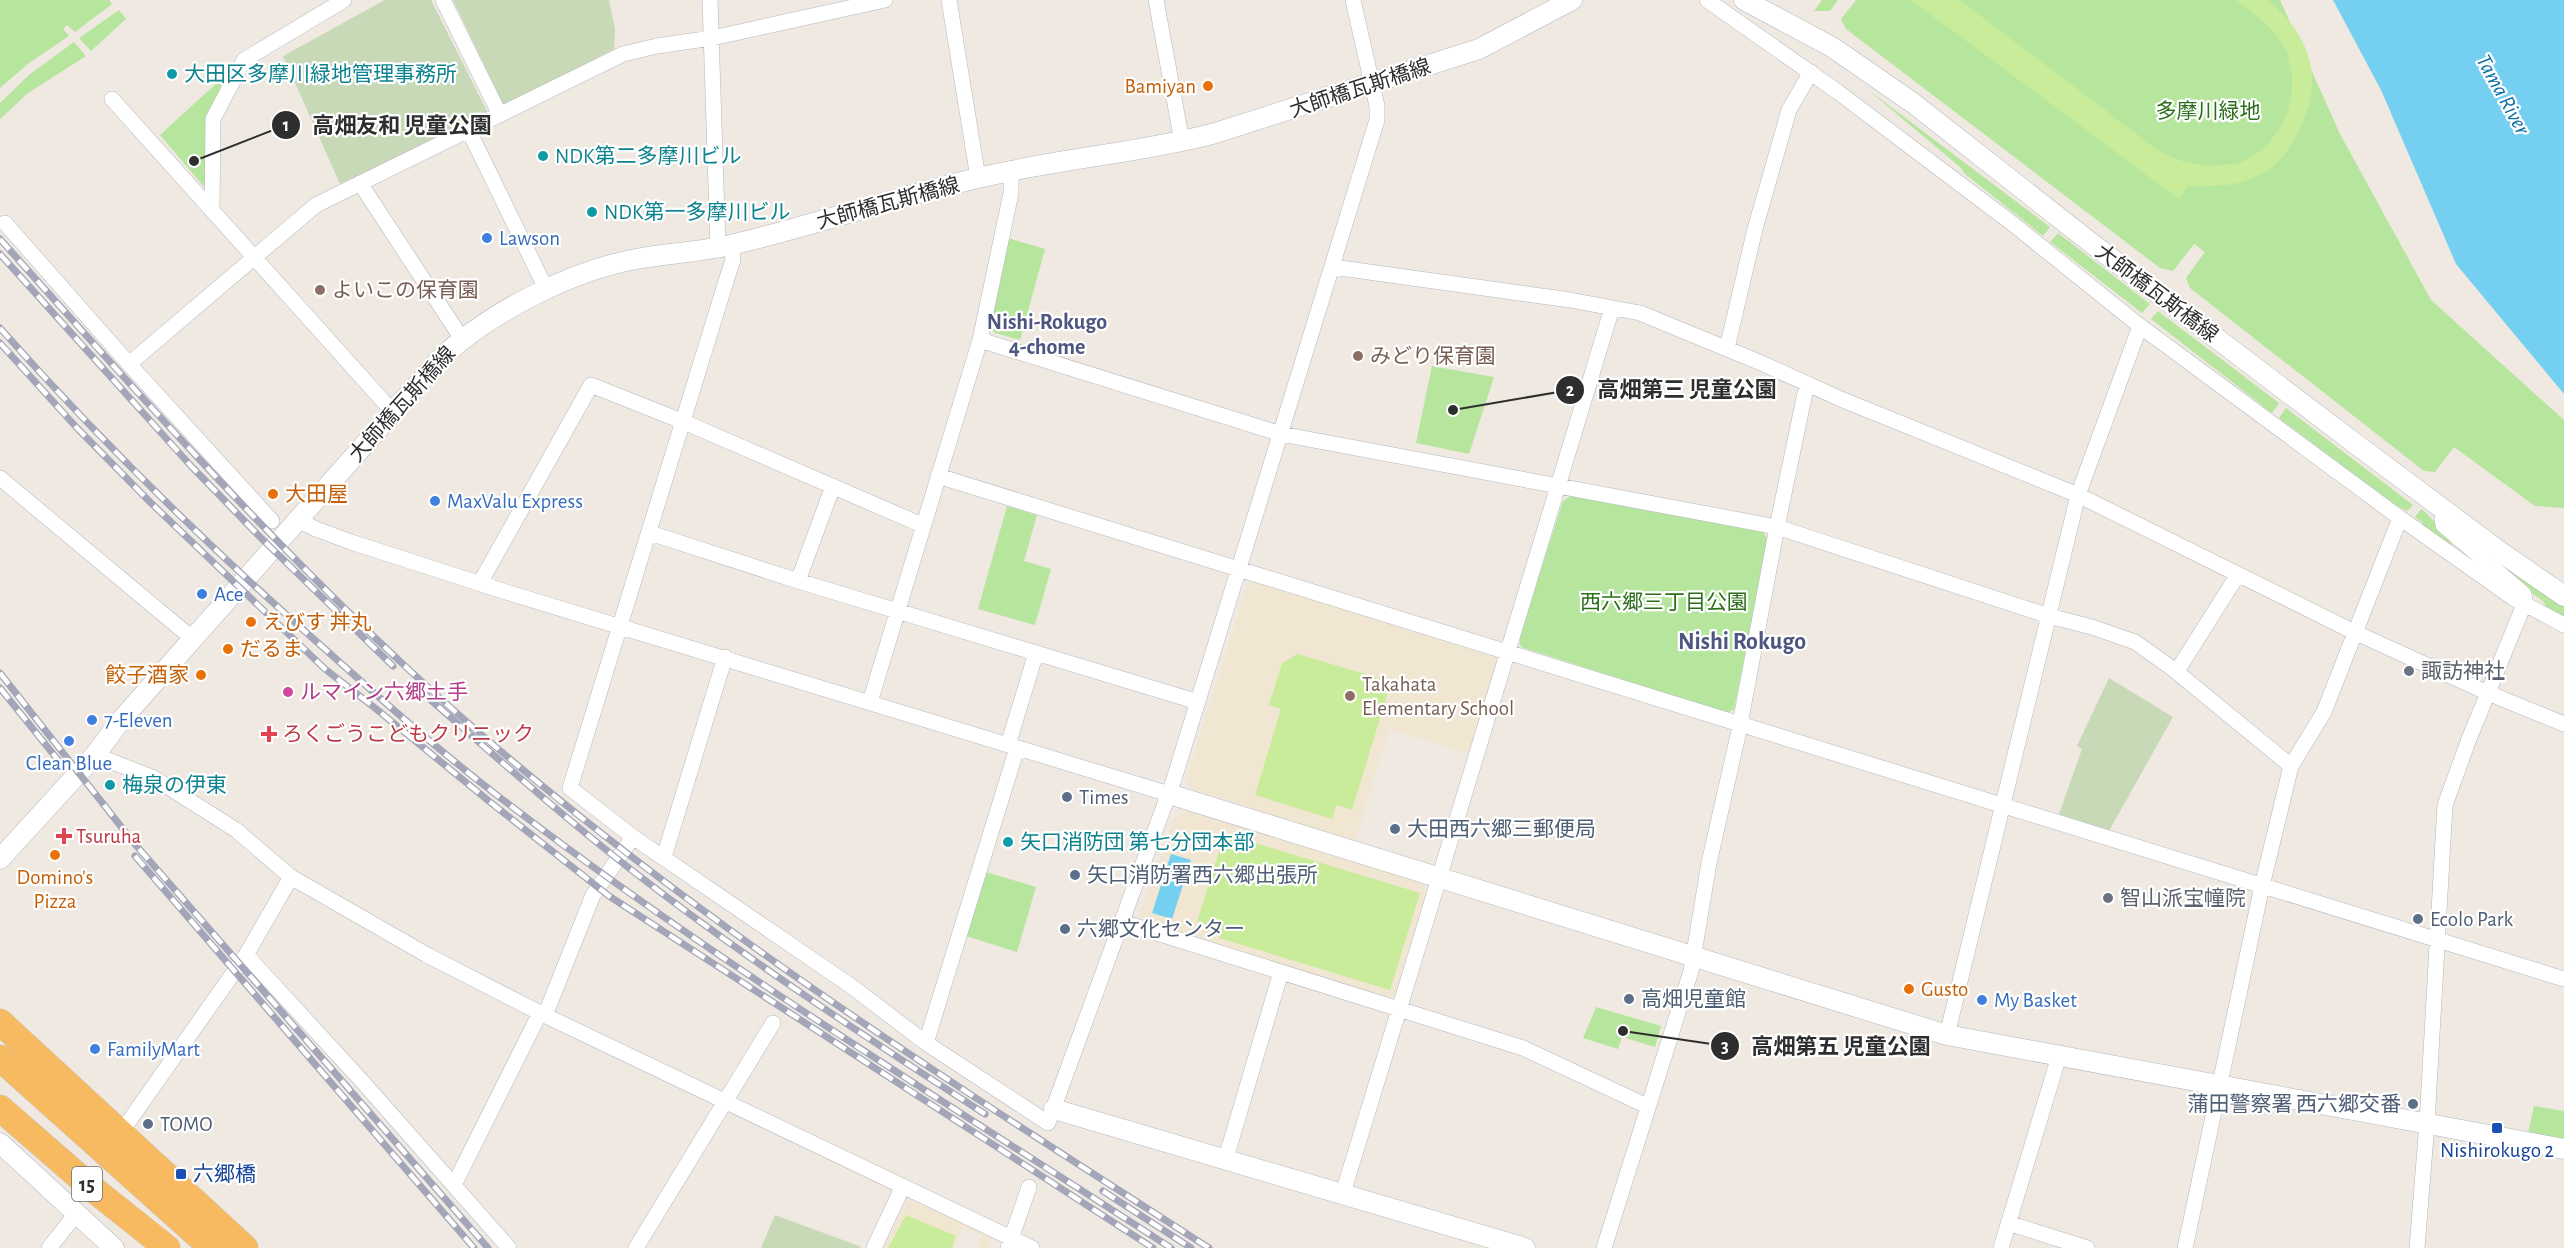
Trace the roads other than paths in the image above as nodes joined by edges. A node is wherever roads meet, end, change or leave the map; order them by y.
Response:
1 (344, 0) edge
2 (443, 0) edge
3 (710, 0) edge
4 (885, 0) edge
5 (949, 0) edge
6 (1156, 0) edge
7 (1353, 0) edge
8 (1572, 0) edge
9 (1707, 0) edge
10 (1744, 0) edge
11 (712, 38) junction
12 (1811, 72) junction
13 (1371, 84) junction
14 (112, 99) dead end
15 (500, 116) junction
16 (469, 131) junction
17 (1182, 142) junction
18 (1011, 171) junction
19 (978, 178) junction
20 (360, 183) junction
21 (212, 209) junction
22 (5, 223) dead end
23 (725, 246) junction
24 (254, 258) junction
25 (1333, 267) junction
26 (547, 291) junction
27 (1612, 308) junction
28 (2140, 326) junction
29 (462, 339) junction
30 (980, 339) junction
31 (1726, 348) junction
32 (129, 364) junction
33 (1810, 386) junction
34 (393, 412) junction
35 (684, 422) junction
36 (1281, 434) junction
37 (938, 476) junction
38 (0, 478) edge
39 (833, 486) junction
40 (1560, 486) junction
41 (2078, 495) junction
42 (2446, 511) junction
43 (2400, 518) junction
44 (298, 520) junction
45 (272, 521) dead end
46 (922, 525) junction
47 (1777, 527) junction
48 (650, 533) junction
49 (1239, 568) junction
50 (2237, 576) junction
51 (798, 580) junction
52 (480, 583) junction
53 (2564, 596) edge
54 (2524, 602) junction
55 (897, 610) junction
56 (2049, 616) junction
57 (2564, 625) edge
58 (621, 626) junction
59 (2354, 632) junction
60 (193, 639) junction
61 (1036, 653) junction
62 (1509, 654) junction
63 (725, 657) junction
64 (2177, 671) junction
65 (2488, 693) junction
66 (870, 702) junction
67 (1198, 702) junction
68 (1740, 724) junction
69 (2564, 724) edge
70 (1013, 746) junction
71 (95, 755) junction
72 (2291, 766) junction
73 (1169, 794) junction
74 (2004, 805) junction
75 (633, 837) junction
76 (664, 857) junction
77 (0, 860) edge
78 (291, 877) junction
79 (1438, 877) junction
80 (2262, 886) junction
81 (1122, 922) junction
82 (2437, 939) junction
83 (246, 955) junction
84 (1693, 956) junction
85 (1281, 972) junction
86 (2564, 979) edge
87 (1399, 1009) junction
88 (542, 1014) junction
89 (0, 1022) edge
90 (773, 1023) dead end
91 (1947, 1035) junction
92 (926, 1043) junction
93 (2059, 1056) junction
94 (0, 1058) edge
95 (2220, 1085) junction
96 (725, 1102) junction
97 (1647, 1106) junction
98 (1054, 1109) junction
99 (5, 1113) edge
100 (2427, 1123) junction
101 (118, 1129) junction
102 (0, 1143) edge
103 (2564, 1149) edge
104 (1226, 1158) junction
105 (452, 1183) junction
106 (903, 1186) junction
107 (1029, 1187) dead end
108 (1343, 1193) junction
109 (76, 1214) junction
110 (2008, 1223) junction
111 (1009, 1243) edge
112 (49, 1248) edge
113 (114, 1248) edge
114 (167, 1248) edge
115 (212, 1248) edge
116 (245, 1248) edge
117 (508, 1248) edge
118 (636, 1248) edge
119 (874, 1248) edge
120 (1032, 1248) edge
121 (1526, 1248) edge
122 (1604, 1248) edge
123 (2001, 1248) edge
124 (2087, 1248) edge
125 (2184, 1248) edge
126 (2417, 1248) edge

1 - 21 street
2 - 15 street
3 - 11 street
4 - 11 street
5 - 19 street
6 - 17 street
7 - 13 street
8 - 13 street, 大師橋瓦斯橋線
9 - 12 street
10 - 42 street, 大師橋瓦斯橋線
11 - 15 street
11 - 23 street
12 - 28 street
12 - 31 street
13 - 17 street, 大師橋瓦斯橋線
13 - 25 street
14 - 21 street
15 - 16 street
16 - 20 street
16 - 26 street
17 - 18 street, 大師橋瓦斯橋線
18 - 19 street, 大師橋瓦斯橋線
18 - 30 street
19 - 23 street, 大師橋瓦斯橋線
20 - 24 street
20 - 29 street
21 - 24 street
22 - 32 street
23 - 26 street, 大師橋瓦斯橋線
23 - 35 street
24 - 32 street
24 - 34 street
25 - 27 street
25 - 36 street
26 - 29 street, 大師橋瓦斯橋線
27 - 31 street
27 - 40 street
28 - 41 street
28 - 43 street
29 - 34 street, 大師橋瓦斯橋線
30 - 36 street
30 - 37 street
31 - 33 street
32 - 45 street
33 - 41 street
33 - 47 street
34 - 44 street, 大師橋瓦斯橋線
35 - 39 street
35 - 48 street
35 - 52 street
36 - 40 street
36 - 49 street
37 - 46 street
37 - 49 street
38 - 60 street
39 - 46 street
39 - 51 street
40 - 47 street
40 - 62 street
41 - 50 street
41 - 56 street
42 - 53 street, 大師橋瓦斯橋線
42 - 54 street
43 - 54 street
43 - 59 street
44 - 52 street
44 - 60 street, 大師橋瓦斯橋線
46 - 55 street
47 - 56 street
47 - 68 street
48 - 51 street
48 - 58 street
49 - 62 street
49 - 67 street
50 - 59 street
50 - 64 street
51 - 55 street
52 - 58 street
54 - 57 street
54 - 65 street
55 - 61 street
55 - 66 street
56 - 64 street
56 - 74 street
58 - 63 street
58 - 75 street
59 - 65 street
59 - 72 street
60 - 71 street, 大師橋瓦斯橋線
61 - 67 street
61 - 70 street
62 - 68 street
62 - 79 street
63 - 66 street
63 - 76 street
64 - 72 street
65 - 69 street
65 - 82 street
66 - 70 street
67 - 73 street
68 - 74 street
68 - 84 street
70 - 73 street
70 - 92 street
71 - 77 street, 大師橋瓦斯橋線
71 - 78 street
72 - 80 street
73 - 79 street
73 - 81 street
74 - 80 street
74 - 91 street
75 - 76 street
75 - 88 street
76 - 92 street
78 - 83 street
78 - 88 street
79 - 84 street
79 - 87 street
80 - 82 street
80 - 95 street
81 - 85 street
81 - 98 street
82 - 86 street
82 - 100 street
83 - 101 street
83 - 105 street
84 - 91 street
84 - 97 street
85 - 87 street
85 - 104 street
87 - 97 street
87 - 108 street
88 - 96 street
88 - 105 street
89 - 101 highway
90 - 96 street
91 - 93 street
92 - 98 street
93 - 95 street
93 - 110 street
94 - 115 highway, 15
95 - 100 street
95 - 125 street
96 - 106 street
96 - 118 street
97 - 122 street
98 - 104 street
99 - 114 highway, 15
100 - 103 street
100 - 126 street
101 - 116 highway
102 - 109 street
104 - 108 street
105 - 117 street
106 - 111 street
106 - 119 street
107 - 111 street
108 - 121 street
109 - 112 street
109 - 113 street
110 - 123 street
110 - 124 street
111 - 120 street

